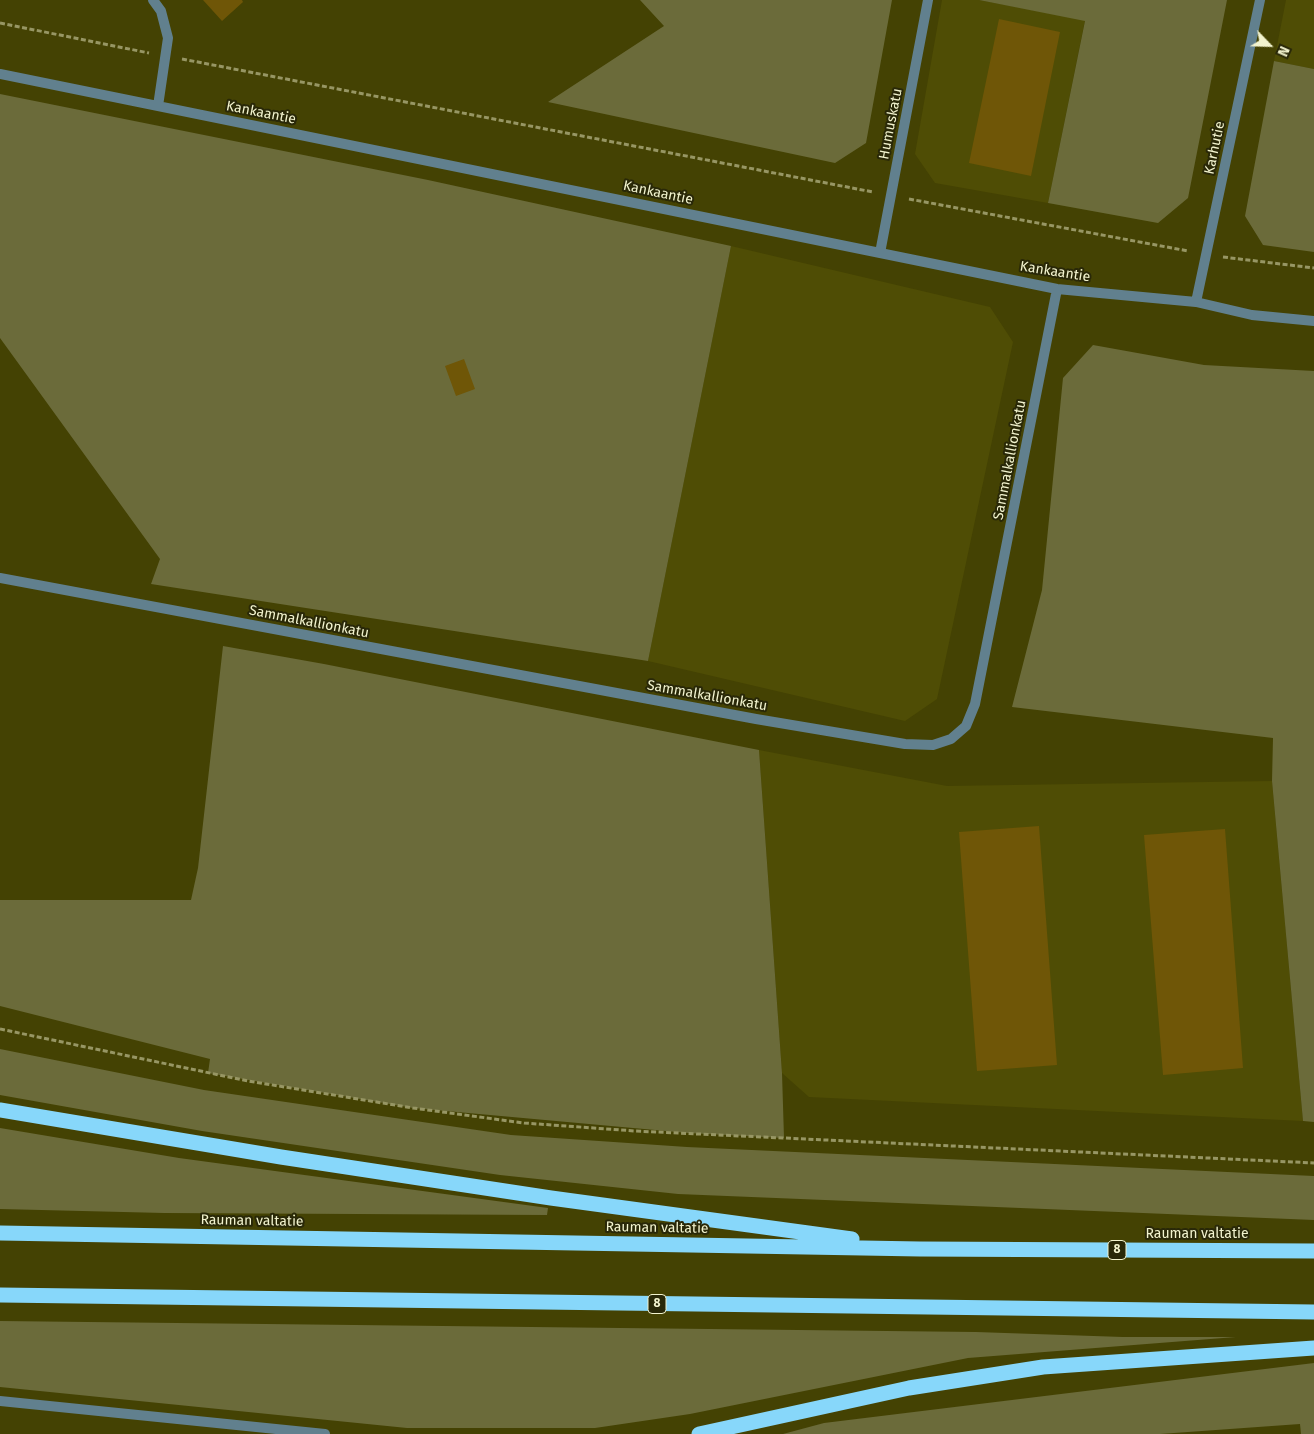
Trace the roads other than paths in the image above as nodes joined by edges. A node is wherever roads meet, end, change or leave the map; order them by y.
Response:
1 (153, 0) edge
2 (928, 0) edge
3 (1260, 0) edge
4 (0, 74) edge
5 (158, 106) junction
6 (880, 253) junction
7 (1057, 289) junction
8 (1196, 302) junction
9 (1314, 321) edge
10 (0, 578) edge
11 (0, 1110) edge
12 (0, 1234) edge
13 (920, 1249) junction
14 (1314, 1251) edge
15 (0, 1295) edge
16 (1314, 1312) edge
17 (1314, 1348) edge
18 (0, 1401) edge
19 (325, 1434) edge
20 (699, 1434) edge

1 - 5 street
2 - 6 street, Humuskatu
3 - 8 street, Karhutie
4 - 5 street, Kankaantie
5 - 6 street, Kankaantie
6 - 7 street, Kankaantie
7 - 8 street, Kankaantie
7 - 10 street, Sammalkallionkatu
8 - 9 street, Kankaantie
11 - 13 highway
12 - 13 highway, Rauman valtatie / 8
13 - 14 highway, Rauman valtatie / 8
15 - 16 highway, 8
17 - 20 highway
18 - 19 street

